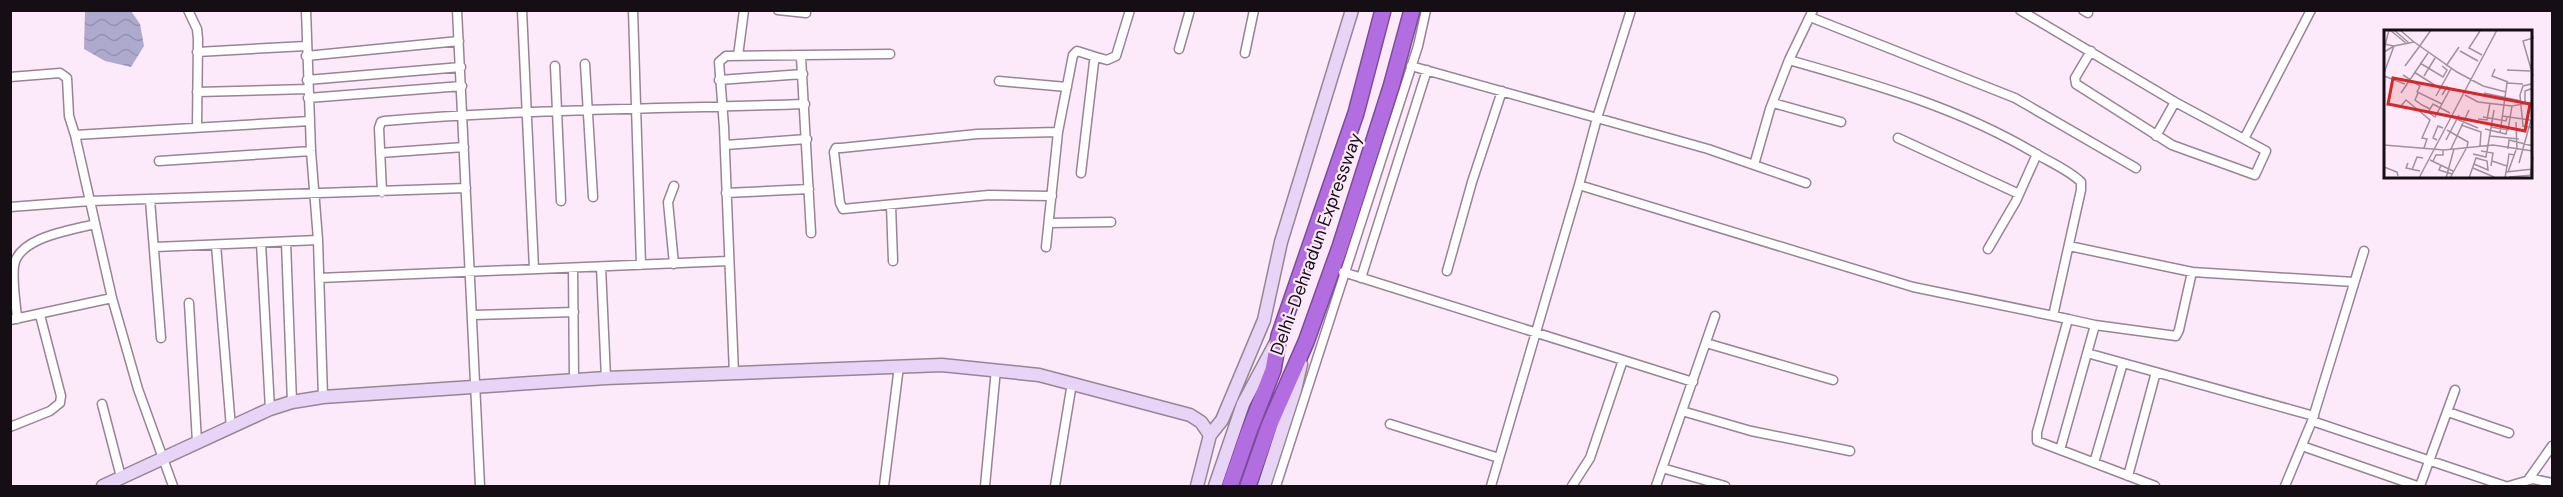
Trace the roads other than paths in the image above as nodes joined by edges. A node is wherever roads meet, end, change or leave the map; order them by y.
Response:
1 (188, 10) edge
2 (306, 10) edge
3 (457, 10) edge
4 (522, 10) edge
5 (633, 10) edge
6 (744, 10) edge
7 (778, 10) edge
8 (1130, 10) edge
9 (1190, 10) edge
10 (1254, 10) edge
11 (1352, 10) edge
12 (1383, 10) edge
13 (1412, 10) edge
14 (1426, 10) edge
15 (1632, 10) edge
16 (2020, 10) edge
17 (2312, 10) edge
18 (806, 13) dead end
19 (1812, 14) edge
20 (459, 41) junction
21 (306, 46) junction
22 (1179, 49) dead end
23 (2091, 51) junction
24 (197, 52) junction
25 (1245, 53) dead end
26 (890, 54) dead end
27 (306, 56) junction
28 (738, 56) junction
29 (801, 57) junction
30 (1096, 57) junction
31 (1789, 60) junction
32 (585, 64) dead end
33 (555, 66) dead end
34 (1411, 66) junction
35 (461, 67) junction
36 (1427, 70) junction
37 (803, 74) junction
38 (10, 77) edge
39 (719, 80) junction
40 (999, 81) dead end
41 (462, 86) junction
42 (1066, 87) junction
43 (308, 89) junction
44 (1502, 91) junction
45 (197, 92) junction
46 (2175, 102) junction
47 (1773, 103) junction
48 (805, 104) junction
49 (722, 107) junction
50 (557, 110) junction
51 (587, 110) junction
52 (637, 110) junction
53 (526, 111) junction
54 (462, 114) junction
55 (1597, 118) junction
56 (309, 121) junction
57 (1841, 122) dead end
58 (197, 127) junction
59 (1058, 132) junction
60 (75, 135) junction
61 (2156, 136) junction
62 (1898, 138) dead end
63 (807, 139) junction
64 (2244, 139) junction
65 (725, 146) junction
66 (464, 147) junction
67 (311, 151) junction
68 (380, 153) junction
69 (2037, 154) junction
70 (159, 161) dead end
71 (1754, 165) junction
72 (2136, 168) dead end
73 (1081, 172) dead end
74 (1806, 183) dead end
75 (1579, 185) junction
76 (674, 186) dead end
77 (466, 188) junction
78 (809, 189) junction
79 (382, 192) junction
80 (726, 193) junction
81 (315, 194) junction
82 (2019, 194) junction
83 (1052, 196) junction
84 (593, 197) dead end
85 (150, 200) junction
86 (90, 201) junction
87 (561, 201) dead end
88 (891, 205) junction
89 (10, 207) edge
90 (1111, 222) dead end
91 (1049, 223) junction
92 (94, 224) junction
93 (811, 233) dead end
94 (318, 240) junction
95 (286, 242) junction
96 (261, 243) junction
97 (216, 245) junction
98 (2069, 246) junction
99 (155, 247) junction
100 (1046, 247) dead end
101 (1988, 249) dead end
102 (2364, 251) dead end
103 (728, 261) junction
104 (893, 261) dead end
105 (674, 264) junction
106 (641, 265) junction
107 (601, 267) junction
108 (573, 268) junction
109 (534, 269) junction
110 (1447, 271) dead end
111 (471, 272) junction
112 (1343, 272) junction
113 (2192, 273) junction
114 (319, 278) junction
115 (1361, 278) junction
116 (2354, 282) junction
117 (112, 298) junction
118 (189, 303) dead end
119 (574, 312) junction
120 (40, 315) junction
121 (472, 315) junction
122 (1715, 316) dead end
123 (2053, 316) junction
124 (14, 319) edge
125 (2068, 319) junction
126 (2095, 325) junction
127 (1536, 333) junction
128 (1279, 336) junction
129 (161, 338) dead end
130 (1306, 342) junction
131 (1706, 343) junction
132 (2087, 353) junction
133 (1623, 360) junction
134 (2123, 363) junction
135 (899, 366) junction
136 (996, 369) junction
137 (2156, 372) junction
138 (734, 375) junction
139 (606, 378) junction
140 (1833, 380) dead end
141 (574, 381) junction
142 (1693, 382) junction
143 (1072, 383) junction
144 (476, 387) junction
145 (2456, 390) dead end
146 (323, 397) junction
147 (292, 402) junction
148 (102, 404) dead end
149 (270, 409) junction
150 (1682, 411) junction
151 (2448, 412) junction
152 (2313, 418) junction
153 (1390, 424) dead end
154 (10, 427) edge
155 (231, 428) junction
156 (2509, 433) dead end
157 (1210, 435) junction
158 (197, 442) junction
159 (2302, 446) junction
160 (2553, 446) edge
161 (2060, 450) junction
162 (1850, 452) dead end
163 (163, 458) junction
164 (1499, 458) junction
165 (2430, 462) junction
166 (2094, 463) junction
167 (1662, 468) junction
168 (2128, 476) junction
169 (121, 477) junction
170 (2528, 480) junction
171 (2553, 483) edge
172 (103, 486) edge
173 (173, 486) edge
174 (480, 486) edge
175 (884, 486) edge
176 (985, 486) edge
177 (1055, 486) edge
178 (1197, 486) edge
179 (1215, 486) edge
180 (1230, 486) edge
181 (1248, 486) edge
182 (1264, 486) edge
183 (1276, 486) edge
184 (1491, 486) edge
185 (1572, 486) edge
186 (1656, 486) edge
187 (1725, 486) edge
188 (2155, 486) edge
189 (2285, 486) edge
190 (2418, 486) edge
191 (2507, 486) edge

1 - 24 street
2 - 21 street
3 - 20 street
4 - 53 street
5 - 52 street
6 - 28 street
7 - 18 street
8 - 30 street
9 - 22 street
10 - 25 street
11 - 157 street
12 - 128 highway, Delhi-Dehradun Expressway
13 - 130 highway, Delhi-Dehradun Expressway
14 - 34 street
15 - 55 street
16 - 23 street
17 - 64 street
19 - 31 street
19 - 72 street
20 - 27 street
20 - 35 street
21 - 24 street
21 - 27 street
23 - 46 street
23 - 61 street
24 - 45 street
26 - 29 street
27 - 43 street
28 - 29 street
28 - 39 street
29 - 37 street
30 - 42 street
30 - 73 street
31 - 47 street
31 - 69 street
32 - 51 street
33 - 50 street
34 - 36 street
34 - 112 street
35 - 41 street
35 - 43 street
36 - 44 street
36 - 115 street
37 - 39 street
37 - 48 street
38 - 60 street
39 - 49 street
40 - 42 street
41 - 43 street
41 - 54 street
42 - 59 street
43 - 45 street
43 - 56 street
44 - 55 street
44 - 110 street
45 - 58 street
46 - 61 street
46 - 64 street
47 - 57 street
47 - 71 street
48 - 49 street
48 - 63 street
49 - 52 street
49 - 65 street
50 - 51 street
50 - 53 street
50 - 87 street
51 - 52 street
51 - 84 street
52 - 106 street
53 - 54 street
53 - 109 street
54 - 66 street
54 - 68 street
55 - 71 street
55 - 75 street
56 - 58 street
56 - 67 street
58 - 60 street
59 - 83 street
59 - 88 street
60 - 86 street
61 - 64 street
62 - 82 street
63 - 65 street
63 - 78 street
65 - 80 street
66 - 68 street
66 - 77 street
67 - 70 street
67 - 81 street
68 - 79 street
69 - 82 street
69 - 98 street
71 - 74 street
75 - 123 street
75 - 127 street
76 - 105 street
77 - 79 street
77 - 111 street
78 - 80 street
78 - 93 street
79 - 81 street
80 - 103 street
81 - 85 street
81 - 94 street
82 - 101 street
83 - 88 street
83 - 91 street
85 - 86 street
85 - 99 street
86 - 89 street
86 - 92 street
88 - 104 street
90 - 91 street
91 - 100 street
92 - 117 street
92 - 124 street
94 - 95 street
94 - 114 street
95 - 96 street
95 - 147 street
96 - 97 street
96 - 149 street
97 - 99 street
97 - 155 street
98 - 113 street
98 - 123 street
99 - 129 street
102 - 116 street
103 - 105 street
103 - 138 street
105 - 106 street
106 - 107 street
107 - 108 street
107 - 139 street
108 - 109 street
108 - 119 street
109 - 111 street
111 - 114 street
111 - 121 street
112 - 115 street
112 - 183 street
113 - 116 street
113 - 126 street
114 - 146 street
115 - 127 street
116 - 152 street
117 - 120 street
117 - 163 street
118 - 158 street
119 - 121 street
119 - 141 street
120 - 124 street
120 - 154 street
121 - 144 street
122 - 131 street
123 - 125 street
125 - 126 street
125 - 161 street
126 - 132 street
127 - 133 street
127 - 164 street
128 - 179 street
128 - 180 highway, Delhi-Dehradun Expressway
130 - 181 highway, Delhi-Dehradun Expressway
130 - 182 street
131 - 140 street
131 - 142 street
132 - 134 street
132 - 161 street
133 - 142 street
133 - 185 street
134 - 137 street
134 - 166 street
135 - 136 street
135 - 138 street
135 - 175 street
136 - 143 street
136 - 176 street
137 - 152 street
137 - 168 street
138 - 139 street
139 - 141 street
141 - 144 street
142 - 150 street
143 - 157 street
143 - 177 street
144 - 146 street
144 - 174 street
145 - 151 street
146 - 147 street
147 - 149 street
148 - 169 street
149 - 155 street
150 - 162 street
150 - 167 street
151 - 156 street
151 - 165 street
152 - 159 street
152 - 165 street
153 - 164 street
155 - 158 street
157 - 178 street
158 - 163 street
159 - 189 street
159 - 190 street
160 - 170 street
161 - 166 street
163 - 169 street
163 - 173 street
164 - 184 street
165 - 190 street
165 - 191 street
166 - 168 street
167 - 186 street
167 - 187 street
168 - 188 street
169 - 172 street
170 - 171 street
170 - 191 street

